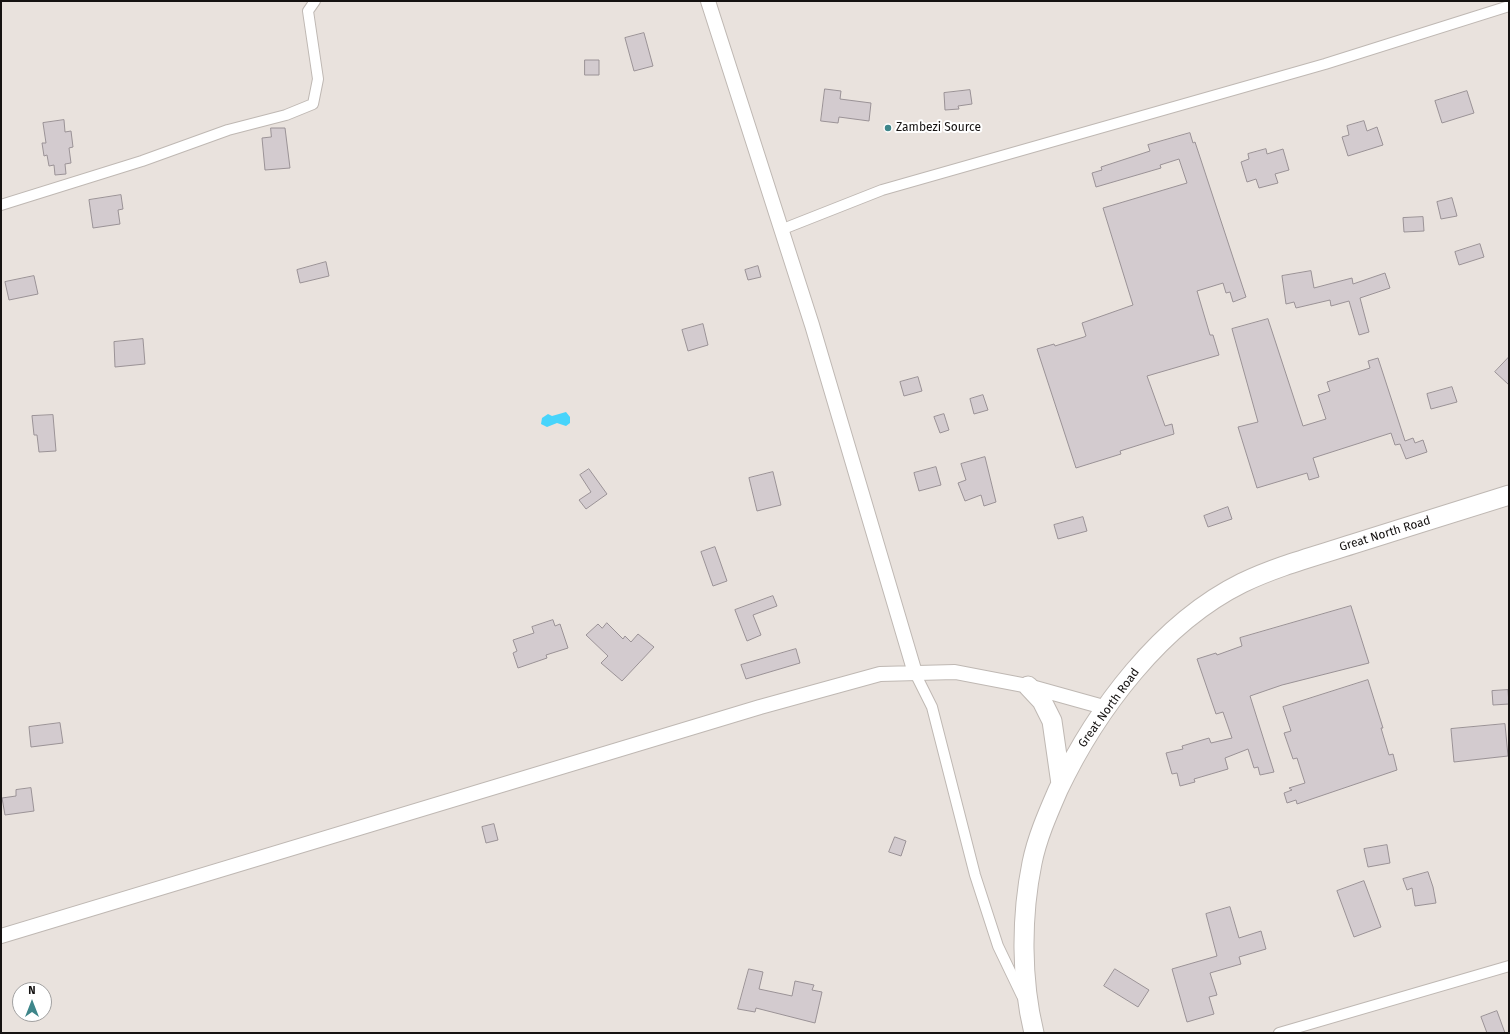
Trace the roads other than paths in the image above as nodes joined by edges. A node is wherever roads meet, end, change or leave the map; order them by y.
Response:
1 (315, 1) edge
2 (708, 1) edge
3 (1509, 6) edge
4 (1, 205) edge
5 (783, 229) junction
6 (1509, 495) edge
7 (916, 673) junction
8 (1028, 686) junction
9 (1107, 708) junction
10 (1062, 784) junction
11 (1, 936) edge
12 (1509, 966) edge
13 (1029, 1010) junction
14 (1034, 1033) edge
15 (1279, 1033) edge

1 - 4 street
2 - 5 main road
3 - 5 street
5 - 7 main road
6 - 9 highway, Great North Road
7 - 8 main road
7 - 11 main road
7 - 13 street
8 - 9 main road
8 - 10 highway
9 - 10 highway, Great North Road
10 - 13 highway, Great North Road
12 - 15 street
13 - 14 highway, Great North Road

